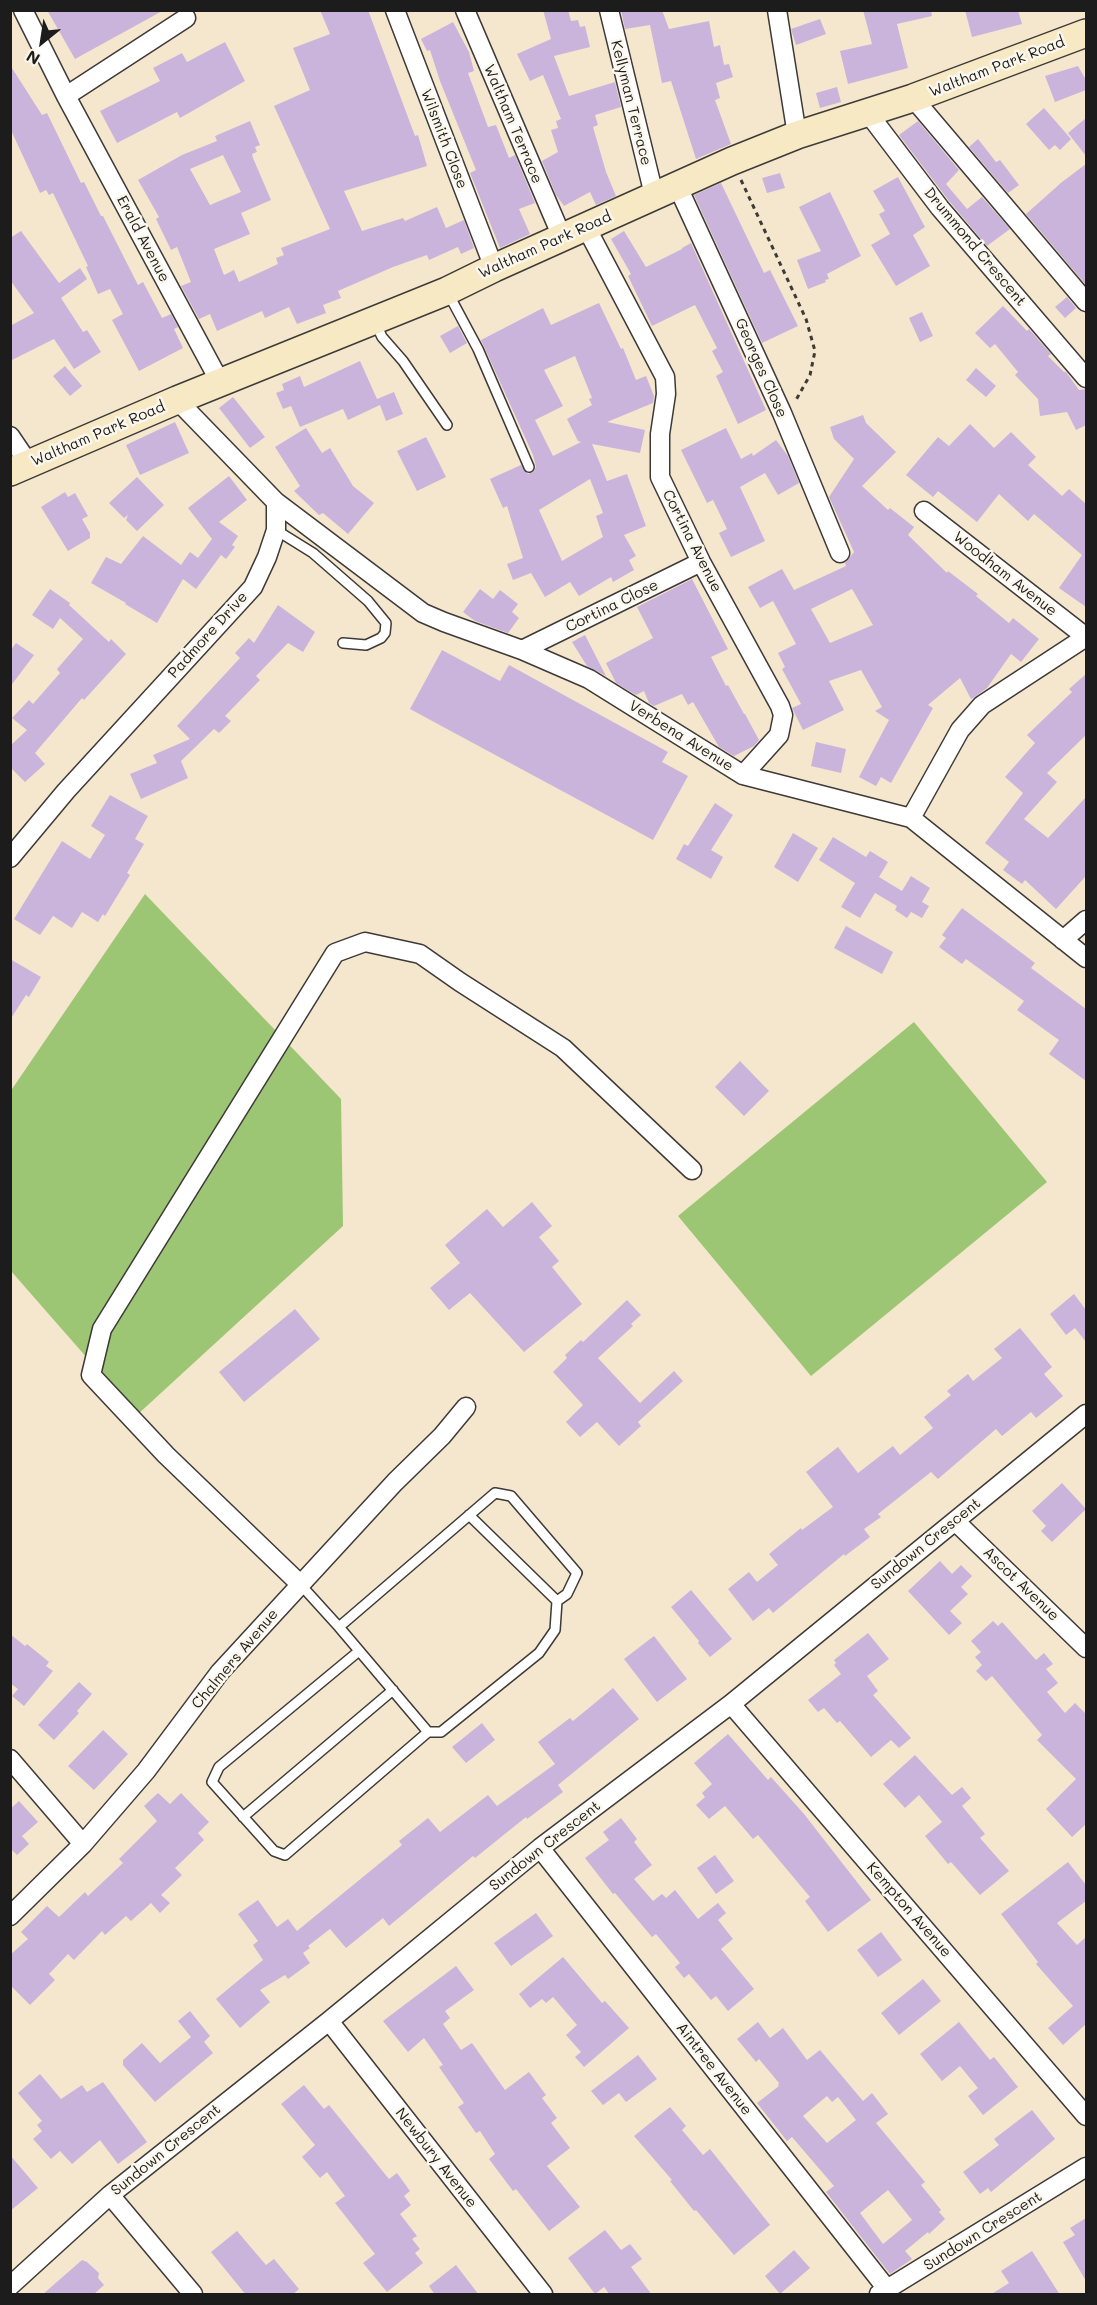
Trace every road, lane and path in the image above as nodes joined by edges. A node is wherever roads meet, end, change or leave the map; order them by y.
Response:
1 (23, 10) edge
2 (394, 10) edge
3 (465, 10) edge
4 (609, 10) edge
5 (777, 10) edge
6 (186, 18) dead end
7 (1086, 33) edge
8 (66, 96) junction
9 (913, 99) junction
10 (868, 113) junction
11 (797, 135) junction
12 (732, 161) junction
13 (666, 190) junction
14 (574, 232) junction
15 (494, 268) junction
16 (447, 291) junction
17 (1086, 302) edge
18 (375, 321) junction
19 (1086, 378) edge
20 (220, 382) junction
21 (177, 400) junction
22 (782, 413) junction
23 (447, 425) dead end
24 (10, 436) edge
25 (529, 467) dead end
26 (20, 468) edge
27 (276, 502) junction
28 (924, 511) dead end
29 (276, 530) junction
30 (840, 553) dead end
31 (701, 562) junction
32 (1086, 637) edge
33 (343, 643) dead end
34 (522, 650) junction
35 (743, 775) junction
36 (911, 818) junction
37 (10, 858) edge
38 (1086, 920) edge
39 (1063, 940) junction
40 (1086, 958) edge
41 (692, 1170) dead end
42 (466, 1407) dead end
43 (1086, 1414) edge
44 (469, 1515) junction
45 (955, 1521) junction
46 (300, 1584) junction
47 (557, 1601) junction
48 (339, 1627) junction
49 (1086, 1648) edge
50 (359, 1651) junction
51 (393, 1690) junction
52 (732, 1704) junction
53 (428, 1732) junction
54 (10, 1759) edge
55 (243, 1817) junction
56 (83, 1844) junction
57 (540, 1848) junction
58 (10, 1916) edge
59 (329, 2021) junction
60 (1086, 2116) edge
61 (1086, 2167) edge
62 (110, 2195) junction
63 (10, 2286) edge
64 (883, 2292) edge
65 (193, 2295) edge
66 (543, 2295) edge

1 - 8 street, Erald Avenue
2 - 15 street, Wilsmith Close
3 - 14 street, Waltham Terrace
4 - 13 street, Kellyman Terrace
5 - 11 street
6 - 8 street
7 - 9 main road, Waltham Park Road
8 - 20 street, Erald Avenue
9 - 10 main road, Waltham Park Road
9 - 17 street
10 - 11 main road, Waltham Park Road
10 - 19 street, Drummond Crescent
11 - 12 main road, Waltham Park Road
12 - 13 main road, Waltham Park Road
12 - 22 path
13 - 14 main road, Waltham Park Road
13 - 22 street, Georges Close
14 - 15 main road, Waltham Park Road
14 - 31 street, Cortina Avenue
15 - 16 main road, Waltham Park Road
16 - 18 main road, Waltham Park Road
16 - 25 lane
18 - 20 main road, Waltham Park Road
18 - 23 lane
20 - 21 main road, Waltham Park Road
21 - 26 main road, Waltham Park Road
21 - 27 street
22 - 30 street, Georges Close
24 - 26 street
27 - 29 street, Padmore Drive
27 - 34 street, Verbena Avenue
28 - 32 street, Woodham Avenue
29 - 33 lane
29 - 37 street, Padmore Drive
31 - 34 street, Cortina Close
31 - 35 street, Cortina Avenue
32 - 36 street
34 - 35 street, Verbena Avenue
35 - 36 street, Verbena Avenue
36 - 39 street, Verbena Avenue
38 - 39 street
39 - 40 street, Verbena Avenue
41 - 46 street
42 - 46 street, Chalmers Avenue
43 - 45 street, Sundown Crescent
44 - 47 lane
44 - 47 lane
44 - 48 lane
45 - 49 street, Ascot Avenue
45 - 52 street, Sundown Crescent
46 - 48 lane
46 - 56 street, Chalmers Avenue
47 - 53 lane
48 - 50 lane
50 - 51 lane
50 - 55 lane
51 - 53 lane
51 - 55 lane
52 - 57 street, Sundown Crescent
52 - 60 street, Kempton Avenue
53 - 55 lane
54 - 56 street
56 - 58 street, Chalmers Avenue
57 - 59 street, Sundown Crescent
57 - 64 street, Aintree Avenue
59 - 62 street, Sundown Crescent
59 - 66 street, Newbury Avenue
61 - 64 street, Sundown Crescent
62 - 63 street, Sundown Crescent
62 - 65 street

